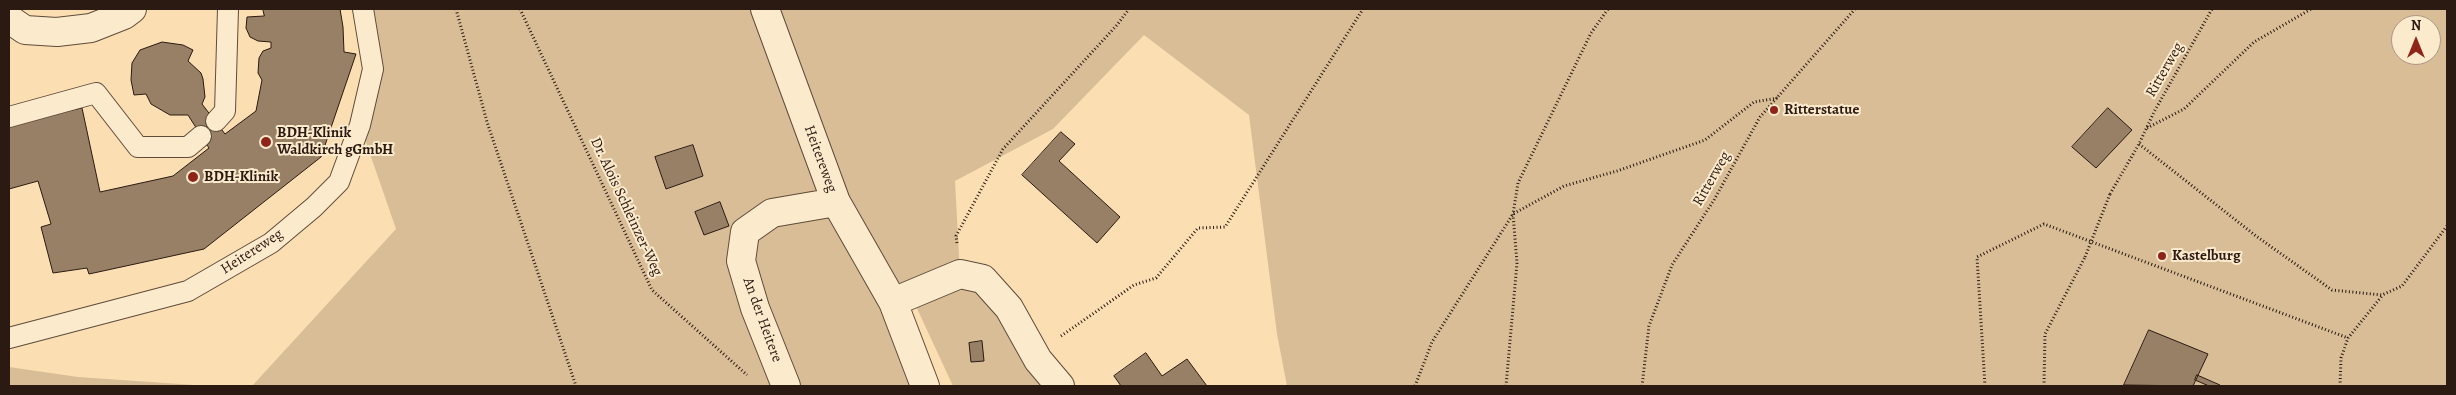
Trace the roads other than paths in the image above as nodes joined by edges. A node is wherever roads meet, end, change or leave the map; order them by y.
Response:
1 (132, 9) edge
2 (228, 9) edge
3 (363, 9) edge
4 (765, 9) edge
5 (9, 19) edge
6 (9, 117) edge
7 (216, 121) dead end
8 (201, 136) dead end
9 (836, 202) junction
10 (893, 302) junction
11 (9, 338) edge
12 (786, 386) edge
13 (925, 386) edge
14 (1060, 386) edge

1 - 5 street
2 - 7 lane
3 - 11 lane, Heitereweg
4 - 9 street, Heitereweg
6 - 8 lane
9 - 10 street, Heitereweg
9 - 12 street, An der Heitere
10 - 13 street, Heitereweg
10 - 14 street

